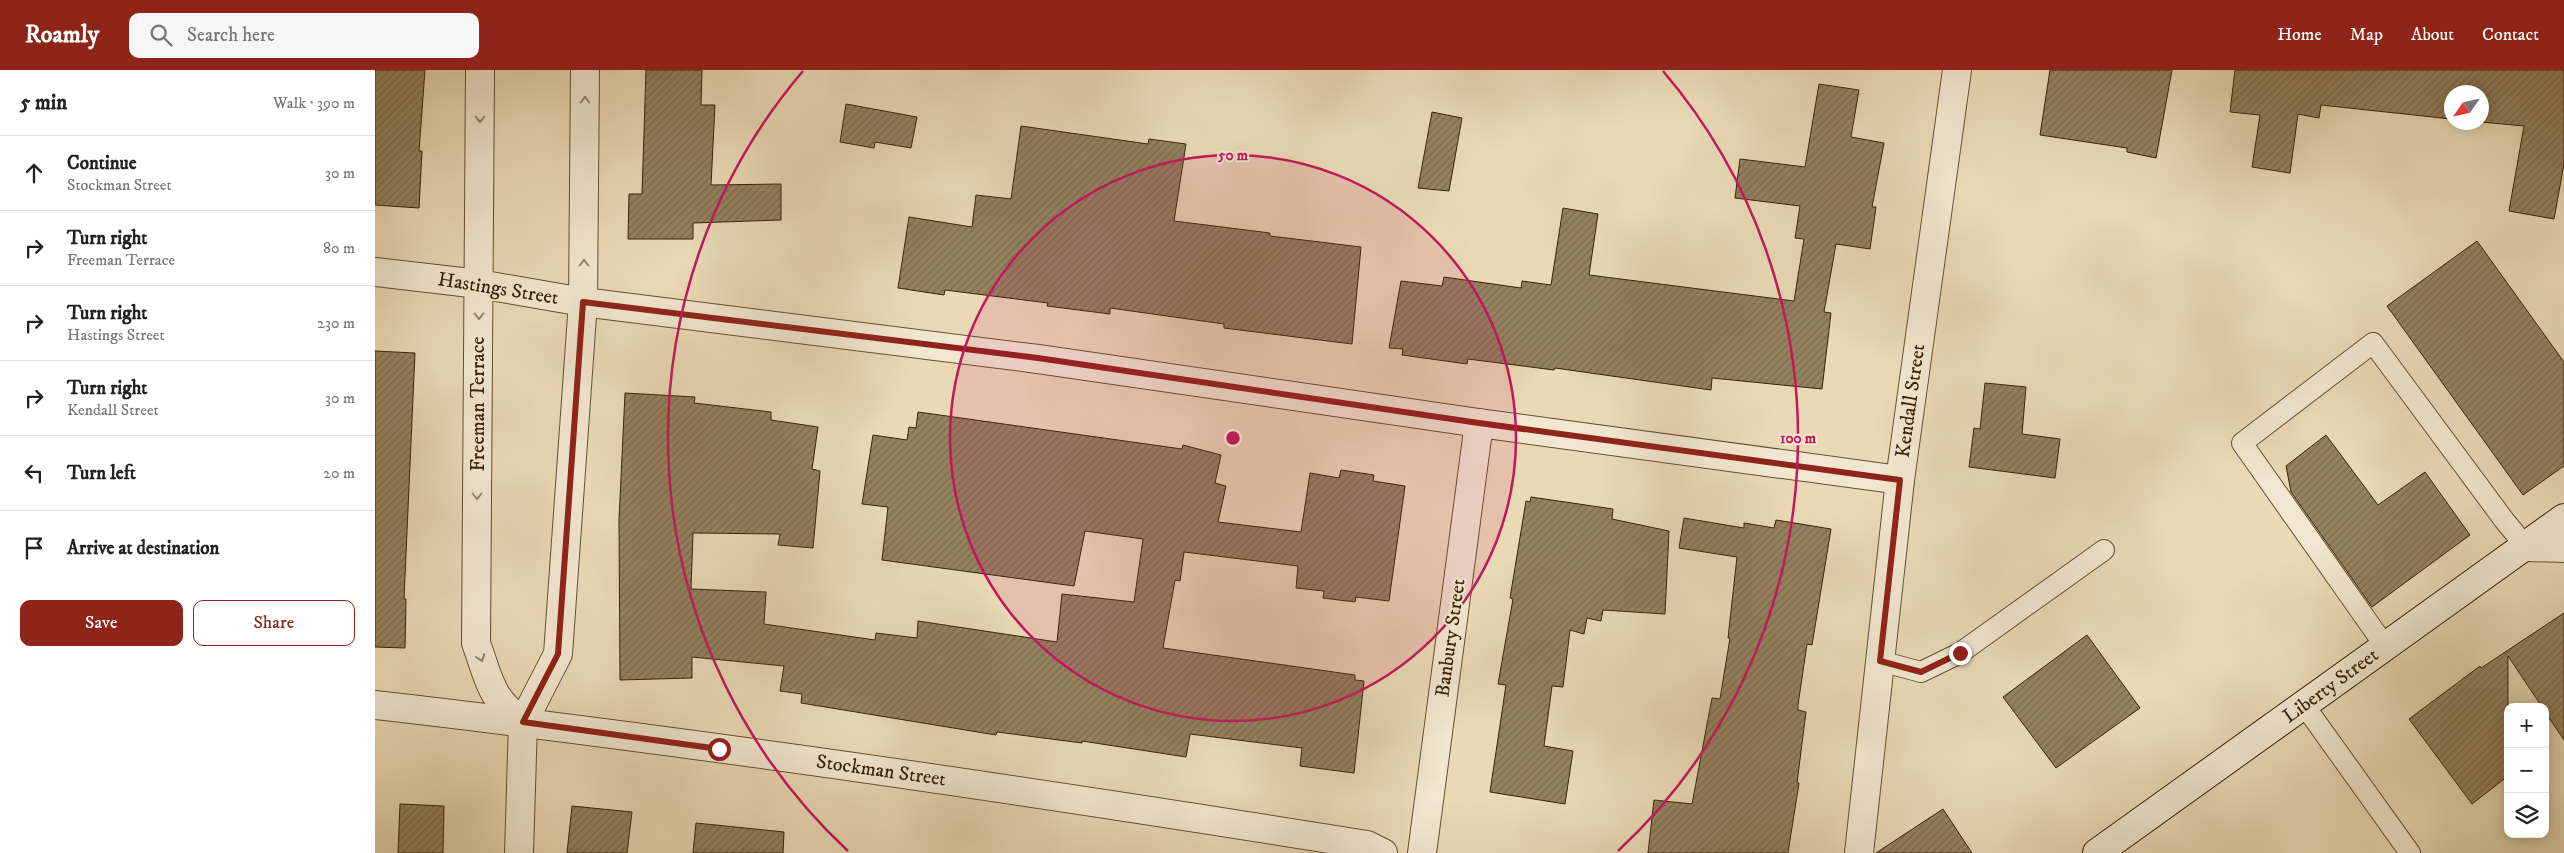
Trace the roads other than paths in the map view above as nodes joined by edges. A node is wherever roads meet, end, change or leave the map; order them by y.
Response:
1 (480, 70) edge
2 (585, 70) edge
3 (1957, 70) edge
4 (375, 272) edge
5 (479, 284) junction
6 (583, 302) junction
7 (1479, 423) junction
8 (1900, 480) junction
9 (2564, 518) edge
10 (2526, 547) junction
11 (2564, 548) edge
12 (2104, 550) dead end
13 (2385, 646) junction
14 (1880, 661) junction
15 (375, 705) edge
16 (2304, 705) junction
17 (523, 722) junction
18 (519, 853) edge
19 (1383, 853) edge
20 (1422, 853) edge
21 (1859, 853) edge
22 (2097, 853) edge
23 (2410, 853) edge

1 -> 5 street, Freeman Terrace
6 -> 2 street
3 - 8 street, Kendall Street
4 - 5 street, Hastings Street
5 - 6 street, Hastings Street
5 -> 17 street, Freeman Terrace
6 - 7 street, Hastings Street
6 - 17 street
7 - 8 street, Hastings Street
7 - 20 street, Banbury Street
8 - 14 street, Kendall Street
9 - 10 street, Liberty Street
10 - 11 street
10 - 13 street, Liberty Street
10 - 13 lane
12 - 14 lane
13 - 16 street, Liberty Street
14 - 21 street, Kendall Street
15 - 17 street, Stockman Street
16 - 22 street, Liberty Street
16 - 23 lane
17 - 18 street
17 - 19 street, Stockman Street

